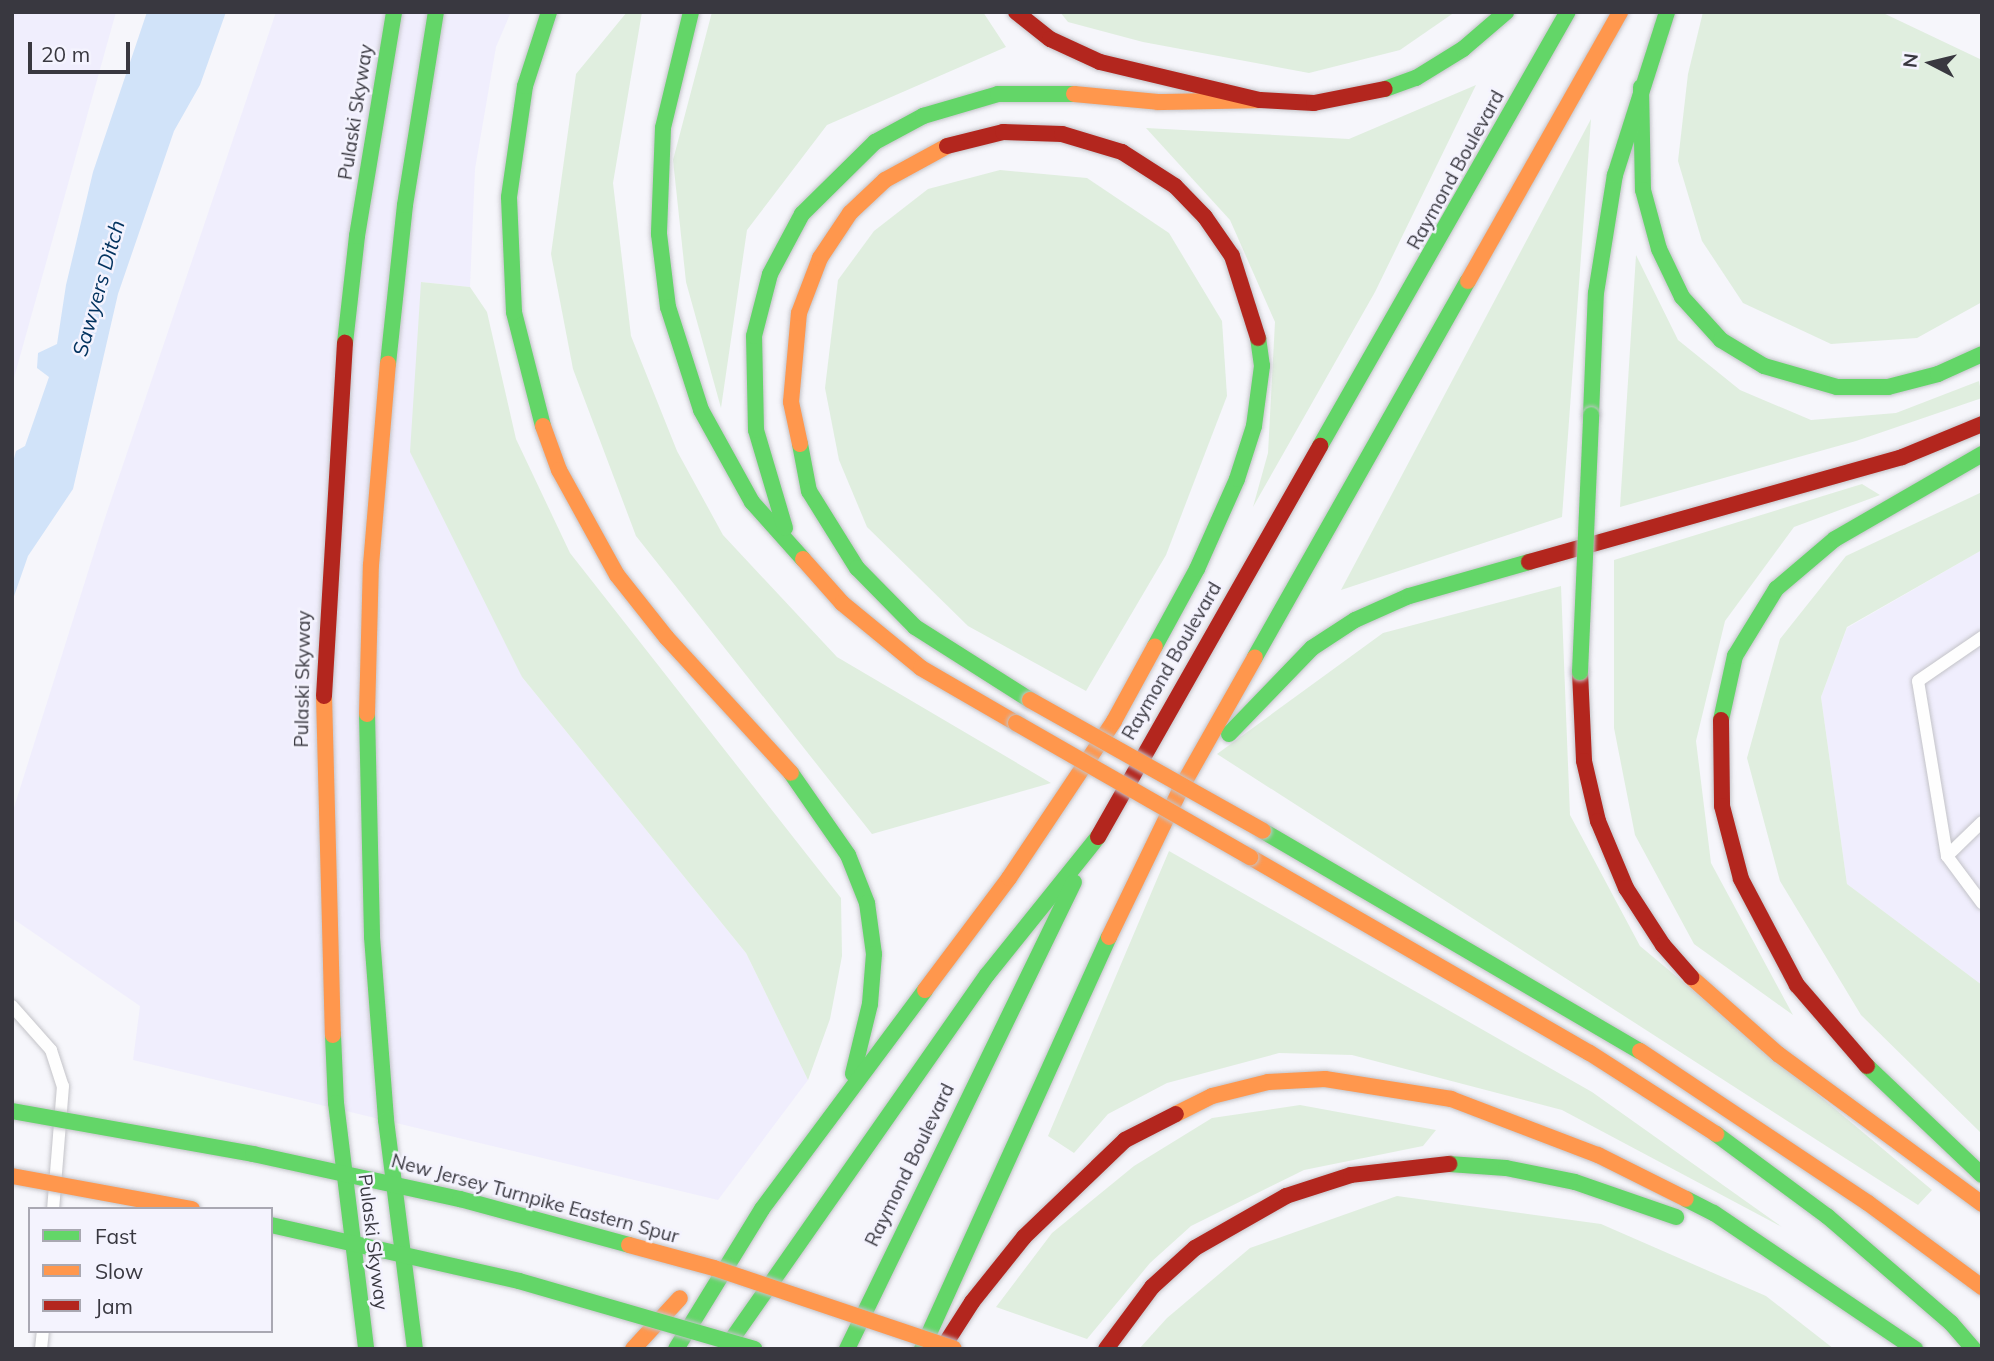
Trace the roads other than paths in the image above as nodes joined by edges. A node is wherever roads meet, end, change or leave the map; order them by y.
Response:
1 (394, 12) edge
2 (436, 12) edge
3 (549, 12) edge
4 (691, 12) edge
5 (1016, 12) edge
6 (1506, 12) edge
7 (1568, 12) edge
8 (1620, 12) edge
9 (1666, 15) edge
10 (1641, 87) junction
11 (1260, 100) junction
12 (1982, 354) edge
13 (1982, 424) edge
14 (1982, 454) edge
15 (799, 556) junction
16 (1982, 637) edge
17 (1181, 788) junction
18 (1982, 822) edge
19 (1091, 849) junction
20 (1947, 856) junction
21 (1982, 903) edge
22 (12, 1006) edge
23 (847, 1093) junction
24 (12, 1111) edge
25 (1982, 1175) edge
26 (12, 1177) edge
27 (1982, 1203) edge
28 (53, 1207) edge
29 (181, 1207) edge
30 (761, 1209) junction
31 (1689, 1223) dead end
32 (273, 1225) edge
33 (1714, 1234) dead end
34 (1824, 1285) junction
35 (1982, 1287) edge
36 (366, 1349) edge
37 (415, 1349) edge
38 (633, 1349) edge
39 (676, 1349) edge
40 (725, 1349) edge
41 (754, 1349) edge
42 (847, 1349) edge
43 (922, 1349) edge
44 (942, 1349) edge
45 (954, 1349) edge
46 (1106, 1349) edge
47 (1915, 1349) edge
48 (1974, 1349) edge

1 - 36 main road, Pulaski Skyway, bridge
2 - 37 main road, Pulaski Skyway, bridge
3 - 23 main road
4 - 15 main road
5 - 11 main road
6 - 11 main road
7 - 19 main road, Raymond Boulevard
8 - 17 main road
9 - 10 main road
10 - 12 main road
10 - 27 main road, bridge
11 - 15 main road
13 - 17 main road
14 - 25 main road
15 - 48 main road, bridge
16 - 20 lane
17 - 43 main road
18 - 20 lane
19 - 40 main road
19 - 42 main road, Raymond Boulevard
20 - 21 lane
22 - 28 lane
23 - 30 main road
23 - 35 main road, bridge
24 - 45 main road, New Jersey Turnpike Eastern Spur, bridge
26 - 29 main road, bridge
30 - 38 main road
30 - 39 main road
31 - 46 main road
32 - 41 main road, bridge
33 - 34 main road
34 - 44 main road
34 - 47 main road

